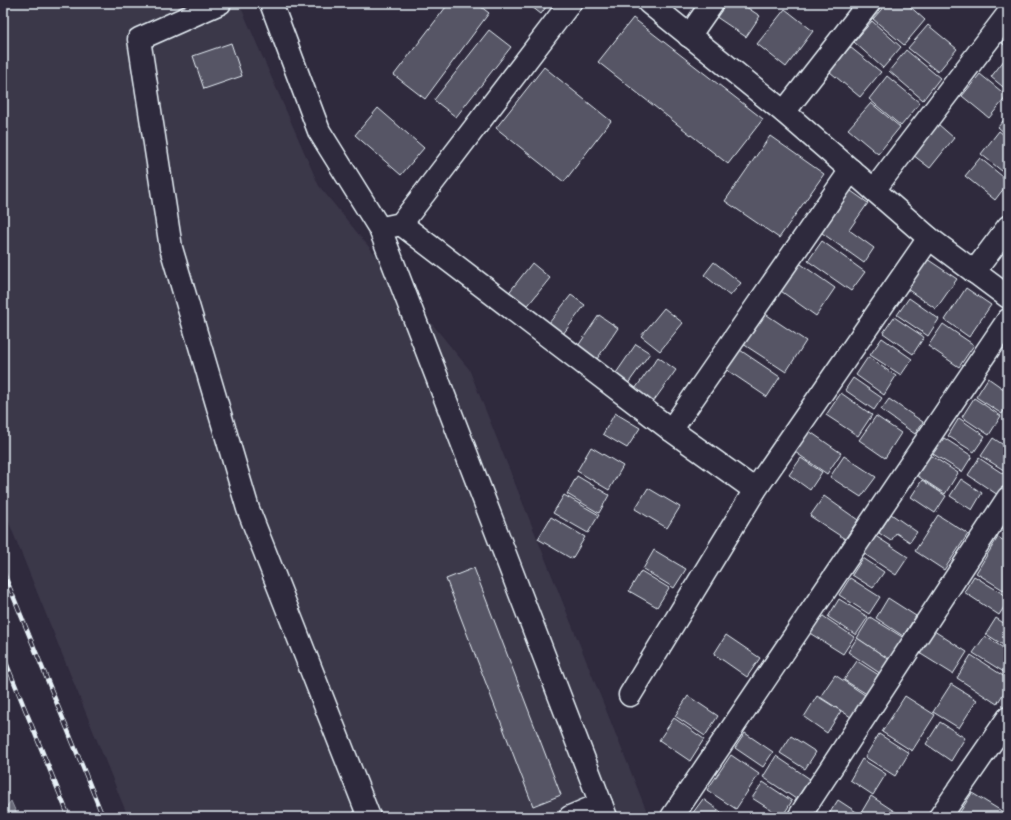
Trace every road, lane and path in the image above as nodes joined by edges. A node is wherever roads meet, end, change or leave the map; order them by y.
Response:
1 (220, 3) edge
2 (271, 3) edge
3 (570, 3) edge
4 (649, 3) edge
5 (712, 3) edge
6 (868, 3) edge
7 (1008, 14) edge
8 (690, 36) junction
9 (784, 112) junction
10 (851, 170) junction
11 (874, 190) junction
12 (401, 224) junction
13 (1008, 227) edge
14 (380, 229) junction
15 (929, 238) junction
16 (974, 272) junction
17 (1008, 298) edge
18 (1008, 320) edge
19 (671, 430) junction
20 (755, 490) junction
21 (1008, 498) edge
22 (630, 695) dead end
23 (1008, 718) edge
24 (604, 810) edge
25 (369, 817) edge
26 (570, 817) edge
27 (672, 817) edge
28 (798, 817) edge
29 (940, 817) edge

1 - 25 street
2 - 14 street
3 - 12 street
4 - 8 street
5 - 8 street
6 - 9 street
7 - 11 street
8 - 9 street
9 - 10 street
10 - 11 street
10 - 19 street
11 - 15 street
12 - 14 street
12 - 19 street
13 - 16 street
14 - 24 street
15 - 16 street
15 - 20 street
16 - 17 street
18 - 27 street
19 - 20 street
20 - 22 street
21 - 28 street
23 - 29 street
24 - 26 street

